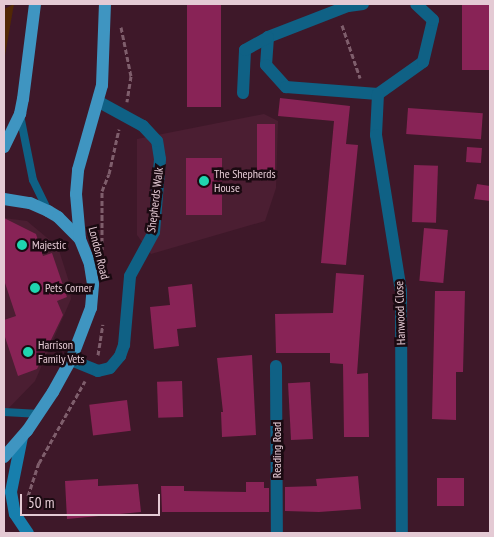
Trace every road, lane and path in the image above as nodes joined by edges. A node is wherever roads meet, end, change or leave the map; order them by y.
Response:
1 (35, 4) edge
2 (105, 4) edge
3 (363, 4) edge
4 (416, 4) edge
5 (337, 10) junction
6 (268, 37) junction
7 (123, 40) dead end
8 (243, 93) dead end
9 (372, 94) junction
10 (99, 102) junction
11 (127, 103) dead end
12 (20, 114) junction
13 (119, 129) dead end
14 (4, 147) edge
15 (4, 199) edge
16 (48, 211) junction
17 (80, 239) junction
18 (102, 244) dead end
19 (71, 360) junction
20 (276, 366) dead end
21 (84, 384) dead end
22 (4, 412) edge
23 (40, 414) junction
24 (22, 437) junction
25 (4, 457) edge
26 (26, 502) dead end
27 (28, 533) edge
28 (277, 533) edge
29 (402, 533) edge

1 - 12 main road
2 - 10 main road, London Road
3 - 5 street
4 - 9 street
5 - 6 street
5 - 9 path
6 - 8 street
6 - 9 street
7 - 11 path
9 - 29 street, Hanwood Close
10 - 17 main road, London Road
10 - 19 street, Shepherds Walk
12 - 14 main road
12 - 16 lane
13 - 18 path
15 - 16 main road
16 - 17 main road
17 - 19 main road, London Road
19 - 23 main road, London Road
20 - 28 street, Reading Road
21 - 26 path
22 - 23 lane
23 - 24 main road, London Road
24 - 25 main road, London Road
24 - 27 street

